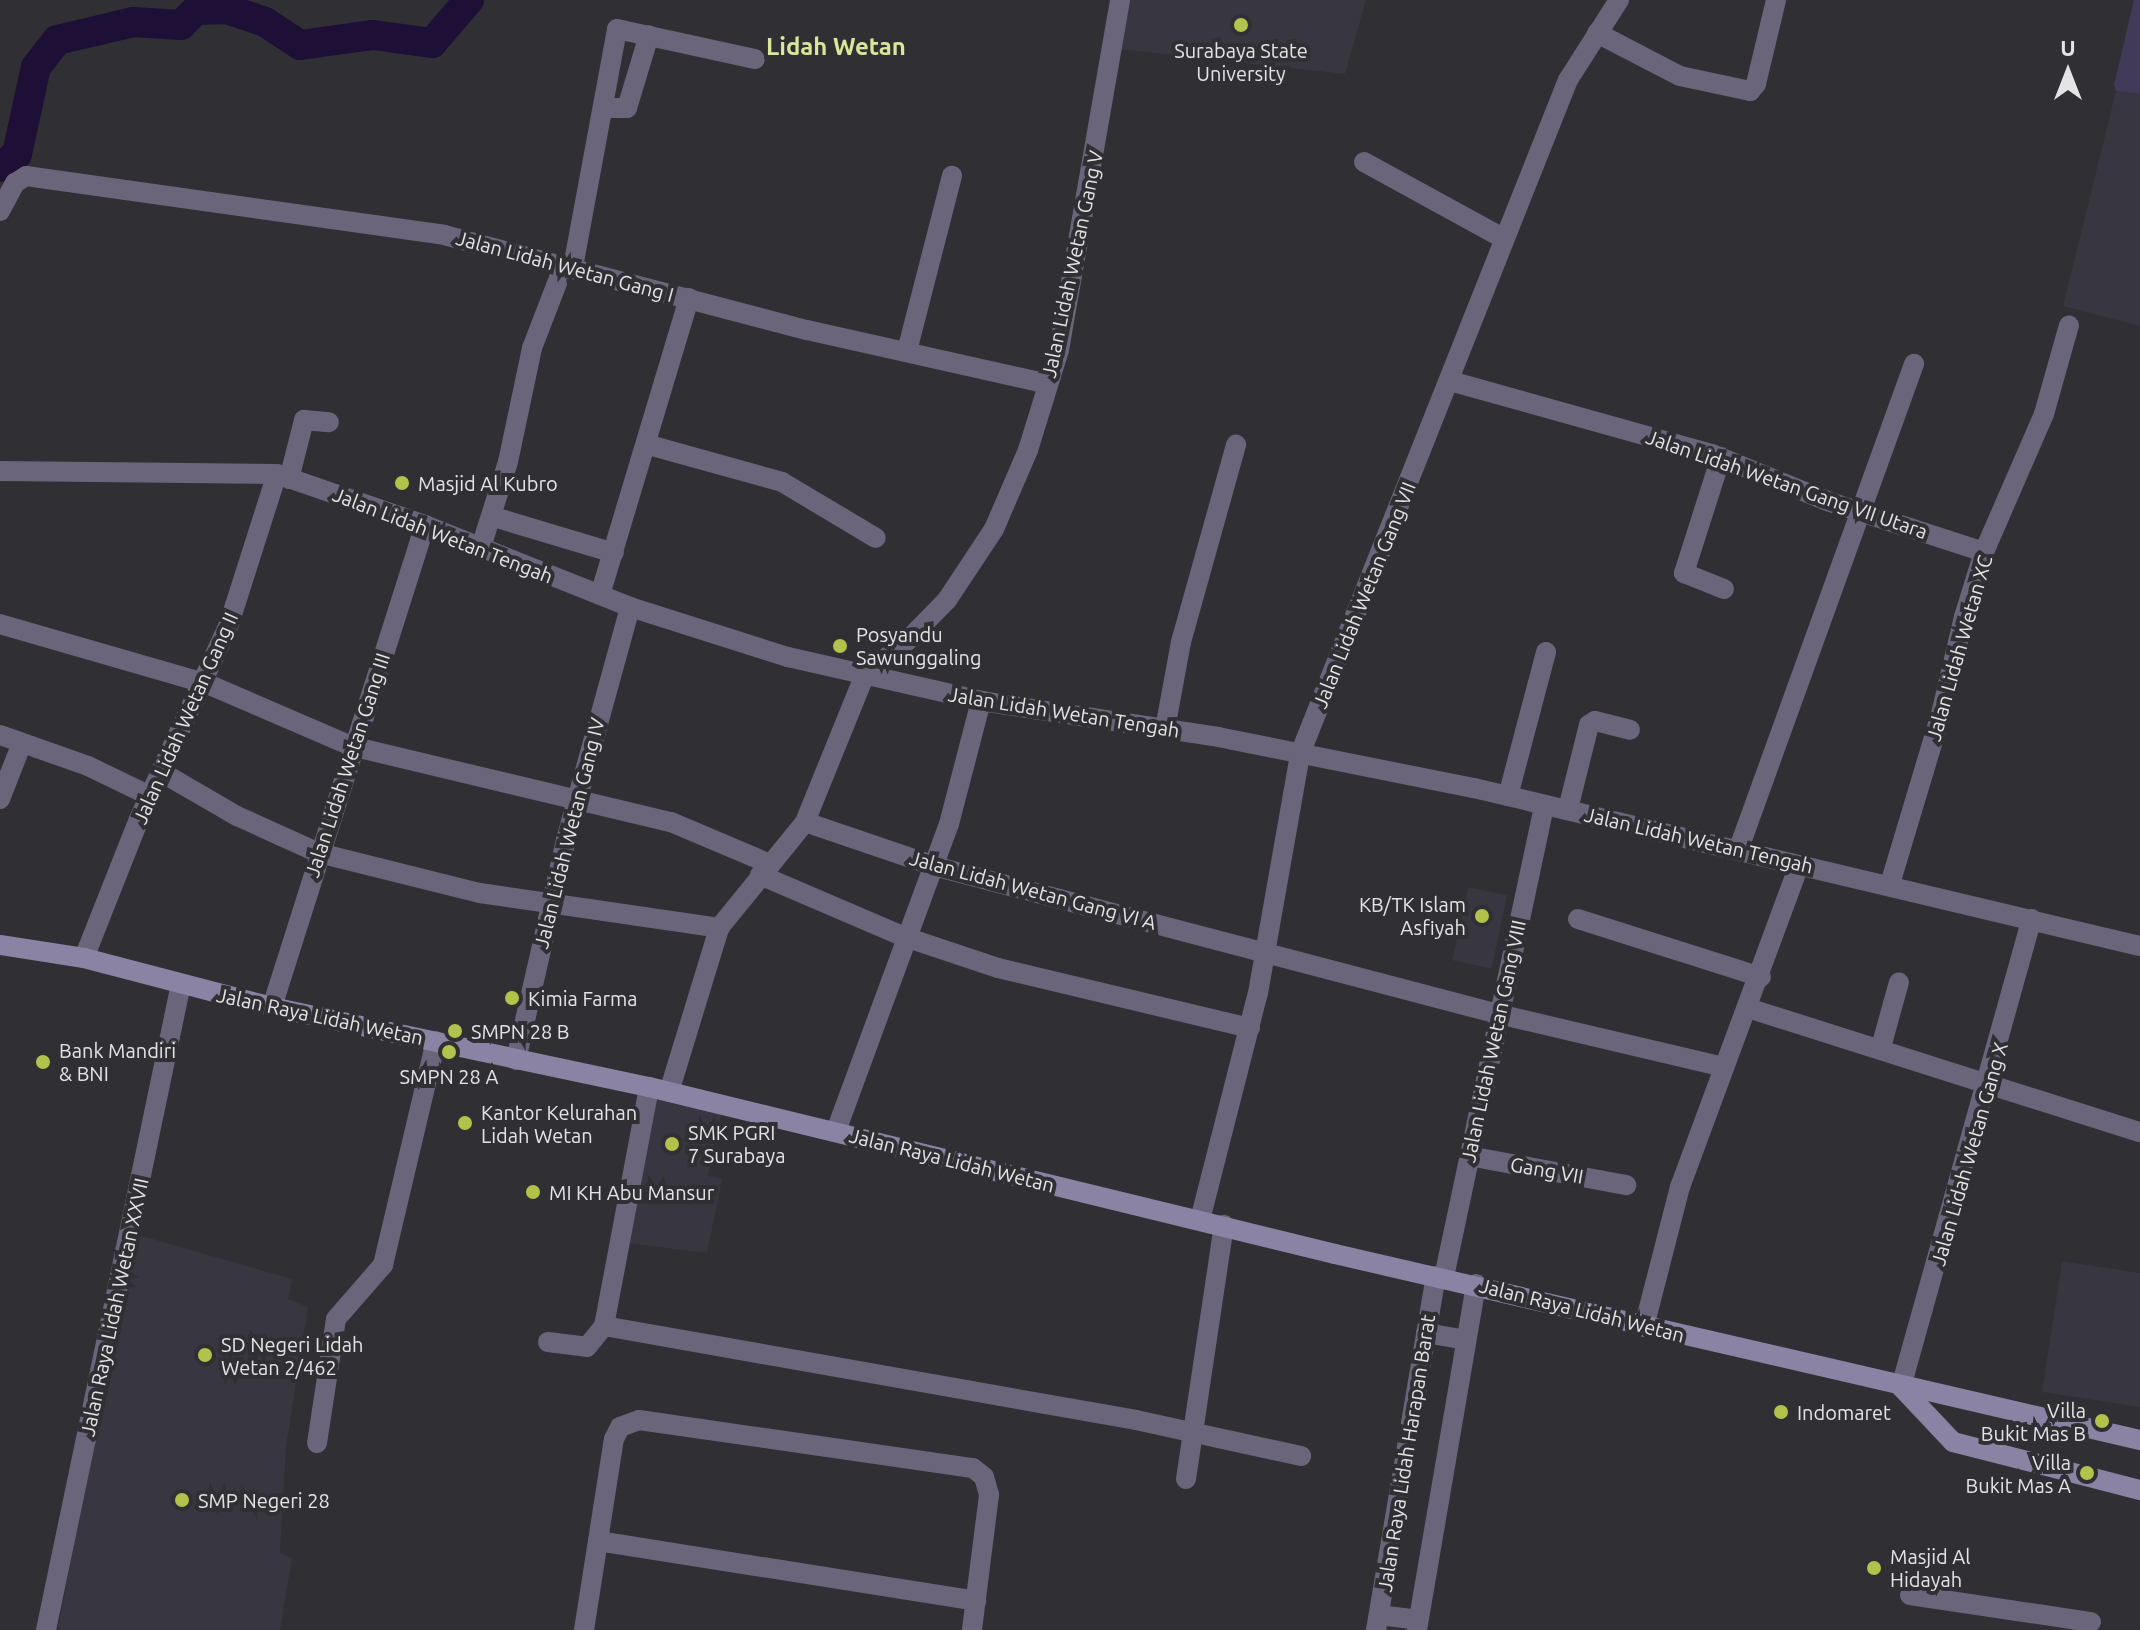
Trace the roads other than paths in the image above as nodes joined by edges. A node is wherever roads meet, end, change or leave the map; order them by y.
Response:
1 (1120, 0) edge
2 (1619, 0) edge
3 (1776, 0) edge
4 (1597, 33) junction
5 (649, 35) junction
6 (755, 59) dead end
7 (604, 108) junction
8 (1364, 162) dead end
9 (952, 176) dead end
10 (0, 211) edge
11 (1503, 238) junction
12 (569, 266) junction
13 (689, 298) junction
14 (2069, 325) dead end
15 (907, 351) junction
16 (1914, 364) dead end
17 (1450, 381) junction
18 (1048, 384) junction
19 (329, 422) dead end
20 (649, 445) junction
21 (1236, 445) dead end
22 (1721, 457) junction
23 (0, 471) edge
24 (283, 477) junction
25 (1859, 511) junction
26 (494, 517) junction
27 (425, 525) junction
28 (876, 538) dead end
29 (481, 547) junction
30 (1984, 552) junction
31 (614, 553) junction
32 (1724, 589) dead end
33 (600, 595) junction
34 (630, 607) junction
35 (0, 624) edge
36 (1546, 652) dead end
37 (865, 674) junction
38 (205, 683) junction
39 (981, 701) junction
40 (1165, 729) junction
41 (1630, 730) dead end
42 (0, 735) edge
43 (22, 743) junction
44 (351, 746) junction
45 (1300, 754) junction
46 (161, 772) junction
47 (150, 796) junction
48 (1508, 796) junction
49 (0, 799) edge
50 (577, 799) junction
51 (1544, 805) junction
52 (1568, 809) junction
53 (805, 822) junction
54 (1739, 848) junction
55 (319, 853) junction
56 (1799, 865) junction
57 (934, 866) junction
58 (765, 870) junction
59 (1890, 884) junction
60 (551, 902) junction
61 (1578, 919) dead end
62 (2032, 919) junction
63 (719, 928) junction
64 (905, 937) junction
65 (0, 945) edge
66 (2140, 946) edge
67 (1263, 950) junction
68 (84, 958) junction
69 (1761, 977) junction
70 (1899, 982) dead end
71 (181, 984) junction
72 (272, 1007) junction
73 (1748, 1008) junction
74 (1498, 1014) junction
75 (1250, 1028) junction
76 (436, 1041) junction
77 (1881, 1047) junction
78 (516, 1060) junction
79 (1724, 1067) junction
80 (1990, 1083) junction
81 (659, 1089) junction
82 (836, 1131) junction
83 (2140, 1132) edge
84 (1469, 1156) junction
85 (1626, 1185) dead end
86 (1200, 1220) junction
87 (1224, 1225) junction
88 (1440, 1277) junction
89 (1476, 1284) junction
90 (604, 1326) junction
91 (1644, 1327) junction
92 (1426, 1333) junction
93 (1465, 1340) junction
94 (548, 1342) dead end
95 (1901, 1387) junction
96 (1195, 1432) junction
97 (2140, 1440) edge
98 (317, 1443) dead end
99 (1301, 1456) dead end
100 (1186, 1479) dead end
101 (2140, 1490) edge
102 (598, 1541) junction
103 (1910, 1595) dead end
104 (976, 1601) junction
105 (1378, 1622) edge
106 (2033, 1622) edge
107 (2091, 1622) dead end
108 (1418, 1625) edge
109 (46, 1630) edge
110 (584, 1630) edge
111 (972, 1630) edge

1 - 18 street, Jalan Lidah Wetan Gang V
2 - 4 street, Jalan Lidah Wetan Gang VII
3 - 4 street
4 - 11 street, Jalan Lidah Wetan Gang VII
5 - 6 street
5 - 7 street
5 - 7 street
7 - 12 street
8 - 11 street
9 - 15 street
10 - 12 street, Jalan Lidah Wetan Gang I
11 - 17 street, Jalan Lidah Wetan Gang VII
12 - 13 street, Jalan Lidah Wetan Gang I
12 - 26 street
13 - 15 street, Jalan Lidah Wetan Gang I
13 - 20 street
14 - 30 street, Jalan Lidah Wetan XC
15 - 18 street, Jalan Lidah Wetan Gang I
16 - 25 street
17 - 22 street, Jalan Lidah Wetan Gang VII Utara
17 - 45 street, Jalan Lidah Wetan Gang VII
18 - 37 street, Jalan Lidah Wetan Gang V
19 - 24 street, Jalan Lidah Wetan Gang II
20 - 28 street
20 - 31 street
21 - 40 street
22 - 25 street, Jalan Lidah Wetan Gang VII Utara
22 - 32 street
23 - 24 street, Jalan Lidah Wetan Tengah
24 - 27 street, Jalan Lidah Wetan Tengah
24 - 38 street, Jalan Lidah Wetan Gang II
25 - 30 street, Jalan Lidah Wetan Gang VII Utara
25 - 54 street
26 - 29 street
26 - 31 street
27 - 29 street, Jalan Lidah Wetan Tengah
27 - 44 street, Jalan Lidah Wetan Gang III
29 - 33 street, Jalan Lidah Wetan Tengah
30 - 59 street, Jalan Lidah Wetan XC
31 - 33 street
33 - 34 street, Jalan Lidah Wetan Tengah
34 - 37 street, Jalan Lidah Wetan Tengah
34 - 50 street, Jalan Lidah Wetan Gang IV
35 - 38 street
36 - 48 street
37 - 39 street, Jalan Lidah Wetan Tengah
37 - 53 street
38 - 44 street
38 - 46 street, Jalan Lidah Wetan Gang II
39 - 40 street, Jalan Lidah Wetan Tengah
39 - 57 street
40 - 45 street, Jalan Lidah Wetan Tengah
41 - 52 street
42 - 43 street
43 - 47 street
43 - 49 street
44 - 50 street
44 - 55 street, Jalan Lidah Wetan Gang III
45 - 48 street, Jalan Lidah Wetan Tengah
45 - 67 street, Jalan Lidah Wetan Gang VII
46 - 47 street, Jalan Lidah Wetan Gang II
46 - 55 street
47 - 68 street, Jalan Lidah Wetan Gang II
48 - 51 street, Jalan Lidah Wetan Tengah
50 - 58 street
50 - 60 street, Jalan Lidah Wetan Gang IV
51 - 52 street, Jalan Lidah Wetan Tengah
51 - 74 street, Jalan Lidah Wetan Gang VIII
52 - 54 street, Jalan Lidah Wetan Tengah
53 - 57 street, Jalan Lidah Wetan Gang VI A
53 - 58 street
54 - 56 street, Jalan Lidah Wetan Tengah
55 - 60 street
55 - 72 street, Jalan Lidah Wetan Gang III
56 - 59 street, Jalan Lidah Wetan Tengah
56 - 69 street
57 - 64 street
57 - 67 street, Jalan Lidah Wetan Gang VI A
58 - 63 street
58 - 64 street
59 - 62 street, Jalan Lidah Wetan Tengah
60 - 63 street
60 - 78 street, Jalan Lidah Wetan Gang IV
61 - 69 street
62 - 66 street, Jalan Lidah Wetan Tengah
62 - 80 street, Jalan Lidah Wetan Gang X
63 - 81 street
64 - 75 street
64 - 82 street
65 - 68 main road, Jalan Raya Lidah Wetan
67 - 74 street, Jalan Lidah Wetan Gang VI A
67 - 75 street, Jalan Lidah Wetan Gang VII
68 - 71 main road, Jalan Raya Lidah Wetan
69 - 73 street
70 - 77 street
71 - 72 main road, Jalan Raya Lidah Wetan
71 - 109 street, Jalan Raya Lidah Wetan XXVII
72 - 76 main road, Jalan Raya Lidah Wetan
73 - 77 street
73 - 79 street
74 - 79 street, Jalan Lidah Wetan Gang VI A
74 - 84 street, Jalan Lidah Wetan Gang VIII
75 - 86 street, Jalan Lidah Wetan Gang VII
76 - 78 main road, Jalan Raya Lidah Wetan
76 - 98 street
77 - 80 street
78 - 81 main road, Jalan Raya Lidah Wetan
79 - 91 street
80 - 83 street
80 - 95 street, Jalan Lidah Wetan Gang X
81 - 82 main road, Jalan Raya Lidah Wetan
81 - 90 street
82 - 86 main road, Jalan Raya Lidah Wetan
84 - 85 street, Gang VII
84 - 88 street, Jalan Lidah Wetan Gang VIII
86 - 87 main road, Jalan Raya Lidah Wetan
87 - 88 main road, Jalan Raya Lidah Wetan
87 - 96 street
88 - 89 main road, Jalan Raya Lidah Wetan
88 - 92 street, Jalan Raya Lidah Harapan Barat
89 - 91 main road, Jalan Raya Lidah Wetan
89 - 93 street, Jalan Raya Lidah Harapan Barat
90 - 94 street
90 - 96 street
91 - 95 main road, Jalan Raya Lidah Wetan
92 - 93 street
92 - 105 street, Jalan Raya Lidah Harapan Barat
93 - 108 street, Jalan Raya Lidah Harapan Barat
95 - 97 main road, Jalan Raya Lidah Wetan
95 - 101 main road
96 - 99 street
96 - 100 street
102 - 104 street
102 - 104 street
102 - 110 street
103 - 106 street
104 - 111 street
105 - 108 street
106 - 107 street

